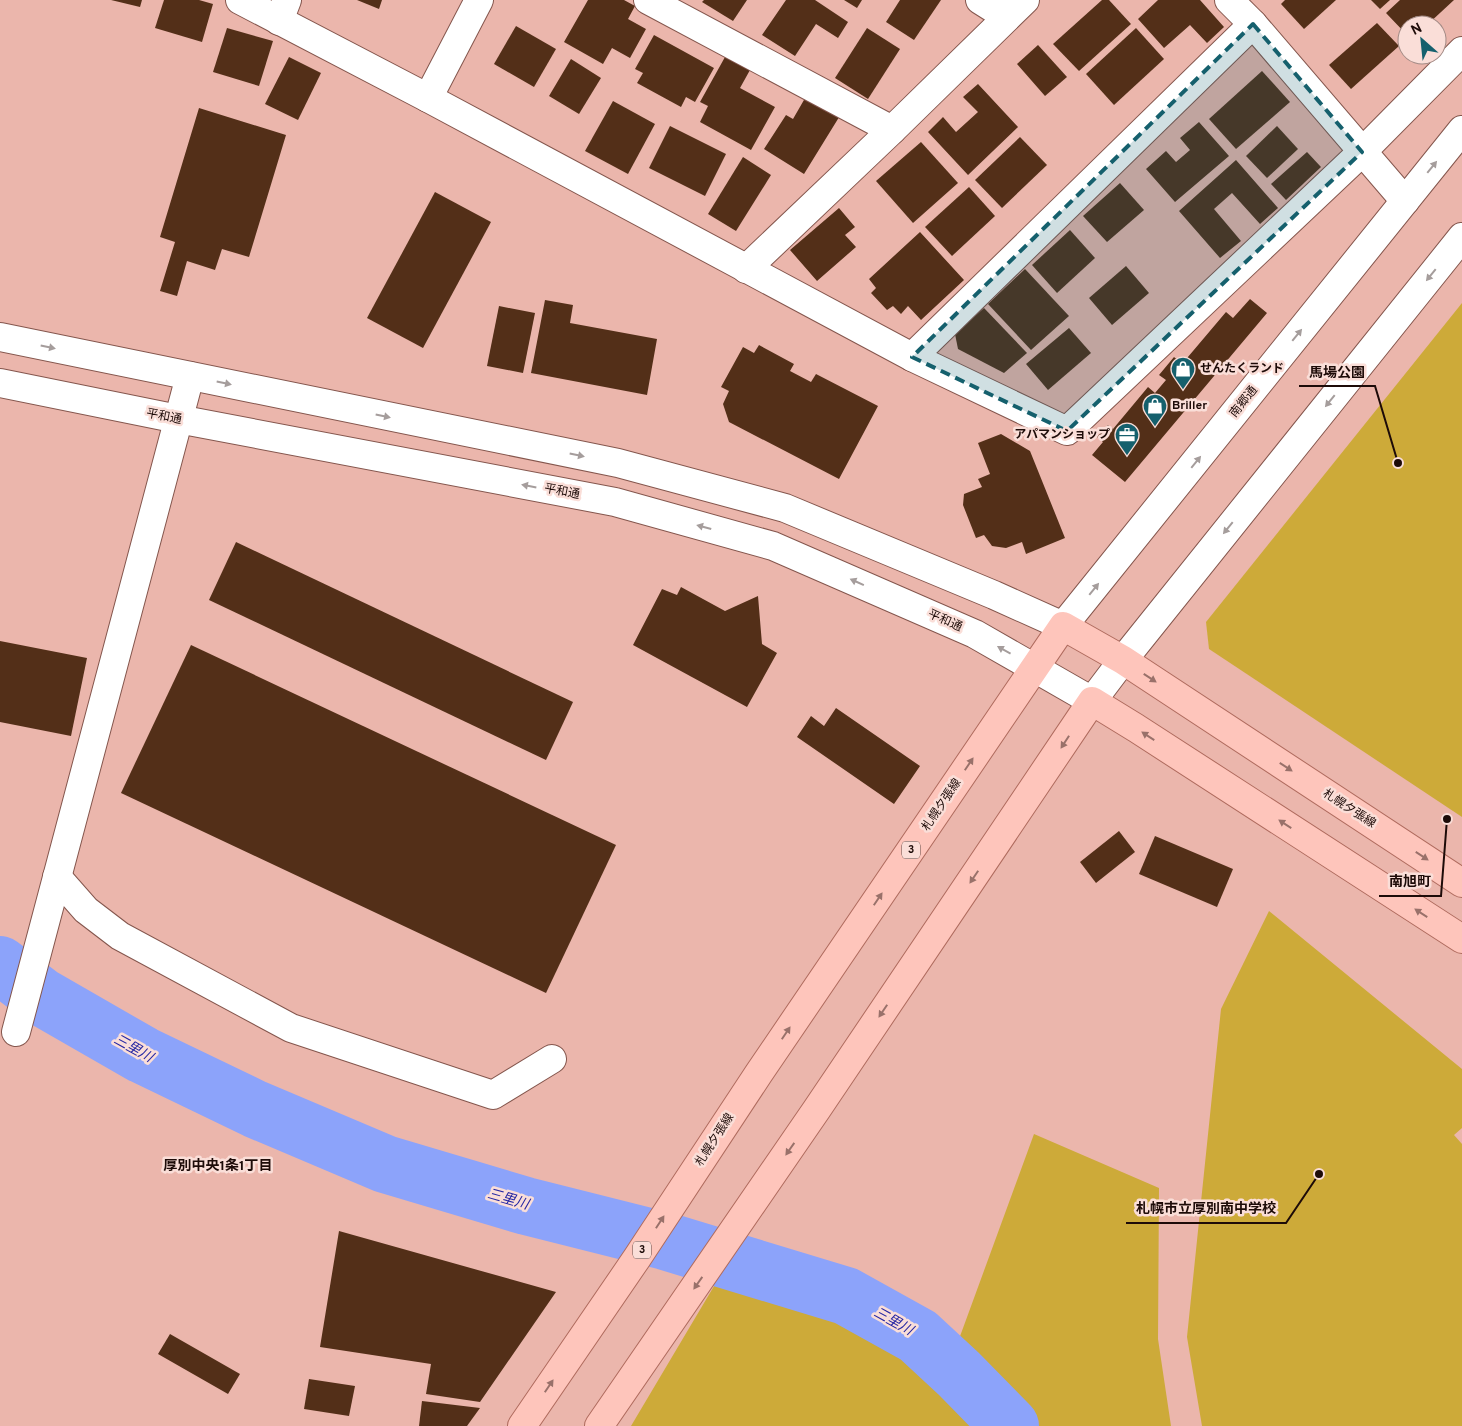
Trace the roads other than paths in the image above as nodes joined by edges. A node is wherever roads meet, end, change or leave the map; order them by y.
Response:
1 (240, 0) edge
2 (479, 0) edge
3 (648, 0) edge
4 (980, 0) edge
5 (1229, 0) edge
6 (680, 7) edge
7 (1016, 8) edge
8 (283, 11) edge
9 (1253, 24) junction
10 (1462, 52) edge
11 (428, 98) junction
12 (892, 130) junction
13 (1462, 130) edge
14 (1362, 152) junction
15 (1404, 201) junction
16 (1462, 237) edge
17 (746, 269) junction
18 (0, 337) edge
19 (912, 357) junction
20 (190, 376) junction
21 (0, 383) edge
22 (178, 420) junction
23 (1063, 626) junction
24 (1123, 660) junction
25 (1034, 667) junction
26 (1092, 701) junction
27 (57, 877) junction
28 (1462, 883) edge
29 (1462, 939) edge
30 (18, 1023) dead end
31 (552, 1059) dead end
32 (522, 1426) edge
33 (599, 1426) edge

1 - 8 street
2 - 11 street
3 - 6 street
4 - 7 street
5 - 9 street
6 - 12 street
7 - 12 street
8 - 11 street
9 - 14 street
9 - 19 street
10 - 14 street
11 - 17 street
12 - 17 street
15 -> 13 street, 南郷通
14 - 15 street
14 - 19 street
23 -> 15 street, 南郷通
16 -> 24 street
17 - 19 street
18 -> 20 street
20 - 22 street
20 -> 23 street
21 - 22 street, 平和通
25 -> 22 street, 平和通
22 - 27 street
23 - 24 main road, 札幌夕張線
23 - 25 main road, 札幌夕張線 / 3
24 - 26 street
24 -> 28 main road, 札幌夕張線
25 - 26 street, 平和通
32 -> 25 main road, 札幌夕張線 / 3
29 -> 26 main road
26 -> 33 main road
27 - 30 street
27 - 31 street

